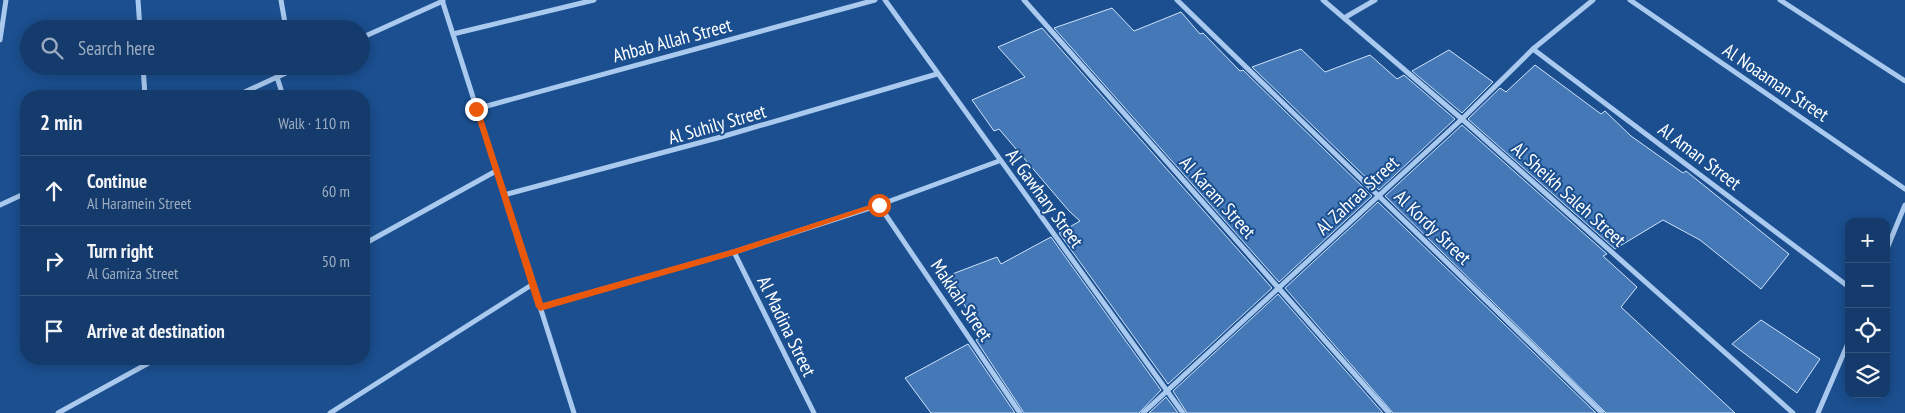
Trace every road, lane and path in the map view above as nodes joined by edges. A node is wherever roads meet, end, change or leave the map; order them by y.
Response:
1 (6, 0) edge
2 (138, 0) edge
3 (281, 0) edge
4 (443, 0) edge
5 (594, 0) edge
6 (876, 0) edge
7 (884, 0) edge
8 (1024, 0) edge
9 (1177, 0) edge
10 (1323, 0) edge
11 (1375, 0) edge
12 (1593, 0) edge
13 (1630, 0) edge
14 (1780, 0) edge
15 (1344, 18) junction
16 (139, 20) edge
17 (284, 20) edge
18 (370, 34) edge
19 (453, 34) junction
20 (0, 40) edge
21 (1533, 49) junction
22 (937, 74) junction
23 (144, 75) edge
24 (280, 75) edge
25 (277, 77) junction
26 (1905, 81) edge
27 (145, 90) edge
28 (249, 90) edge
29 (281, 90) edge
30 (476, 109) junction
31 (1462, 119) junction
32 (999, 161) junction
33 (496, 171) junction
34 (1905, 188) edge
35 (504, 195) junction
36 (1378, 195) junction
37 (20, 196) edge
38 (0, 205) edge
39 (879, 205) junction
40 (1905, 205) edge
41 (370, 241) edge
42 (1890, 241) edge
43 (734, 252) junction
44 (533, 284) junction
45 (1845, 284) edge
46 (1278, 288) junction
47 (540, 307) junction
48 (1845, 349) edge
49 (139, 365) edge
50 (1167, 391) junction
51 (58, 413) edge
52 (330, 413) edge
53 (574, 413) edge
54 (814, 413) edge
55 (1020, 413) edge
56 (1143, 413) edge
57 (1183, 413) edge
58 (1389, 413) edge
59 (1602, 413) edge
60 (1793, 413) edge
61 (1818, 413) edge

1 - 20 street
2 - 16 street
3 - 17 street
4 - 18 street
4 - 19 street
5 - 19 street
6 - 30 street, Ahbab Allah Street
7 - 22 street, Al Gawhary Street
8 - 46 street, Al Karam Street
9 - 36 street, Al Kordy Street
10 - 15 street, Al Sheikh Saleh Street
11 - 15 street
12 - 21 street, Al Zahraa Street
13 - 34 street, Al Noaaman Street
14 - 26 street
15 - 31 street, Al Sheikh Saleh Street
19 - 30 street
21 - 31 street, Al Zahraa Street
21 - 45 street, Al Aman Street
22 - 32 street, Al Gawhary Street
22 - 35 street, Al Suhily Street
23 - 27 street
24 - 25 street
25 - 28 street
25 - 29 street
30 - 33 street
31 - 36 street, Al Zahraa Street
31 - 60 street, Al Sheikh Saleh Street
32 - 39 street
32 - 50 street, Al Gawhary Street
33 - 35 street
33 - 41 street
35 - 44 street
36 - 46 street, Al Zahraa Street
36 - 59 street, Al Kordy Street
37 - 38 street
39 - 43 street
39 - 55 street, Makkah Street
40 - 42 street
43 - 47 street
43 - 54 street, Al Madina Street
44 - 47 street
44 - 52 street
46 - 50 street, Al Zahraa Street
46 - 58 street, Al Karam Street
47 - 53 street
48 - 61 street
49 - 51 street
50 - 56 street, Al Zahraa Street
50 - 57 street, Al Gawhary Street

